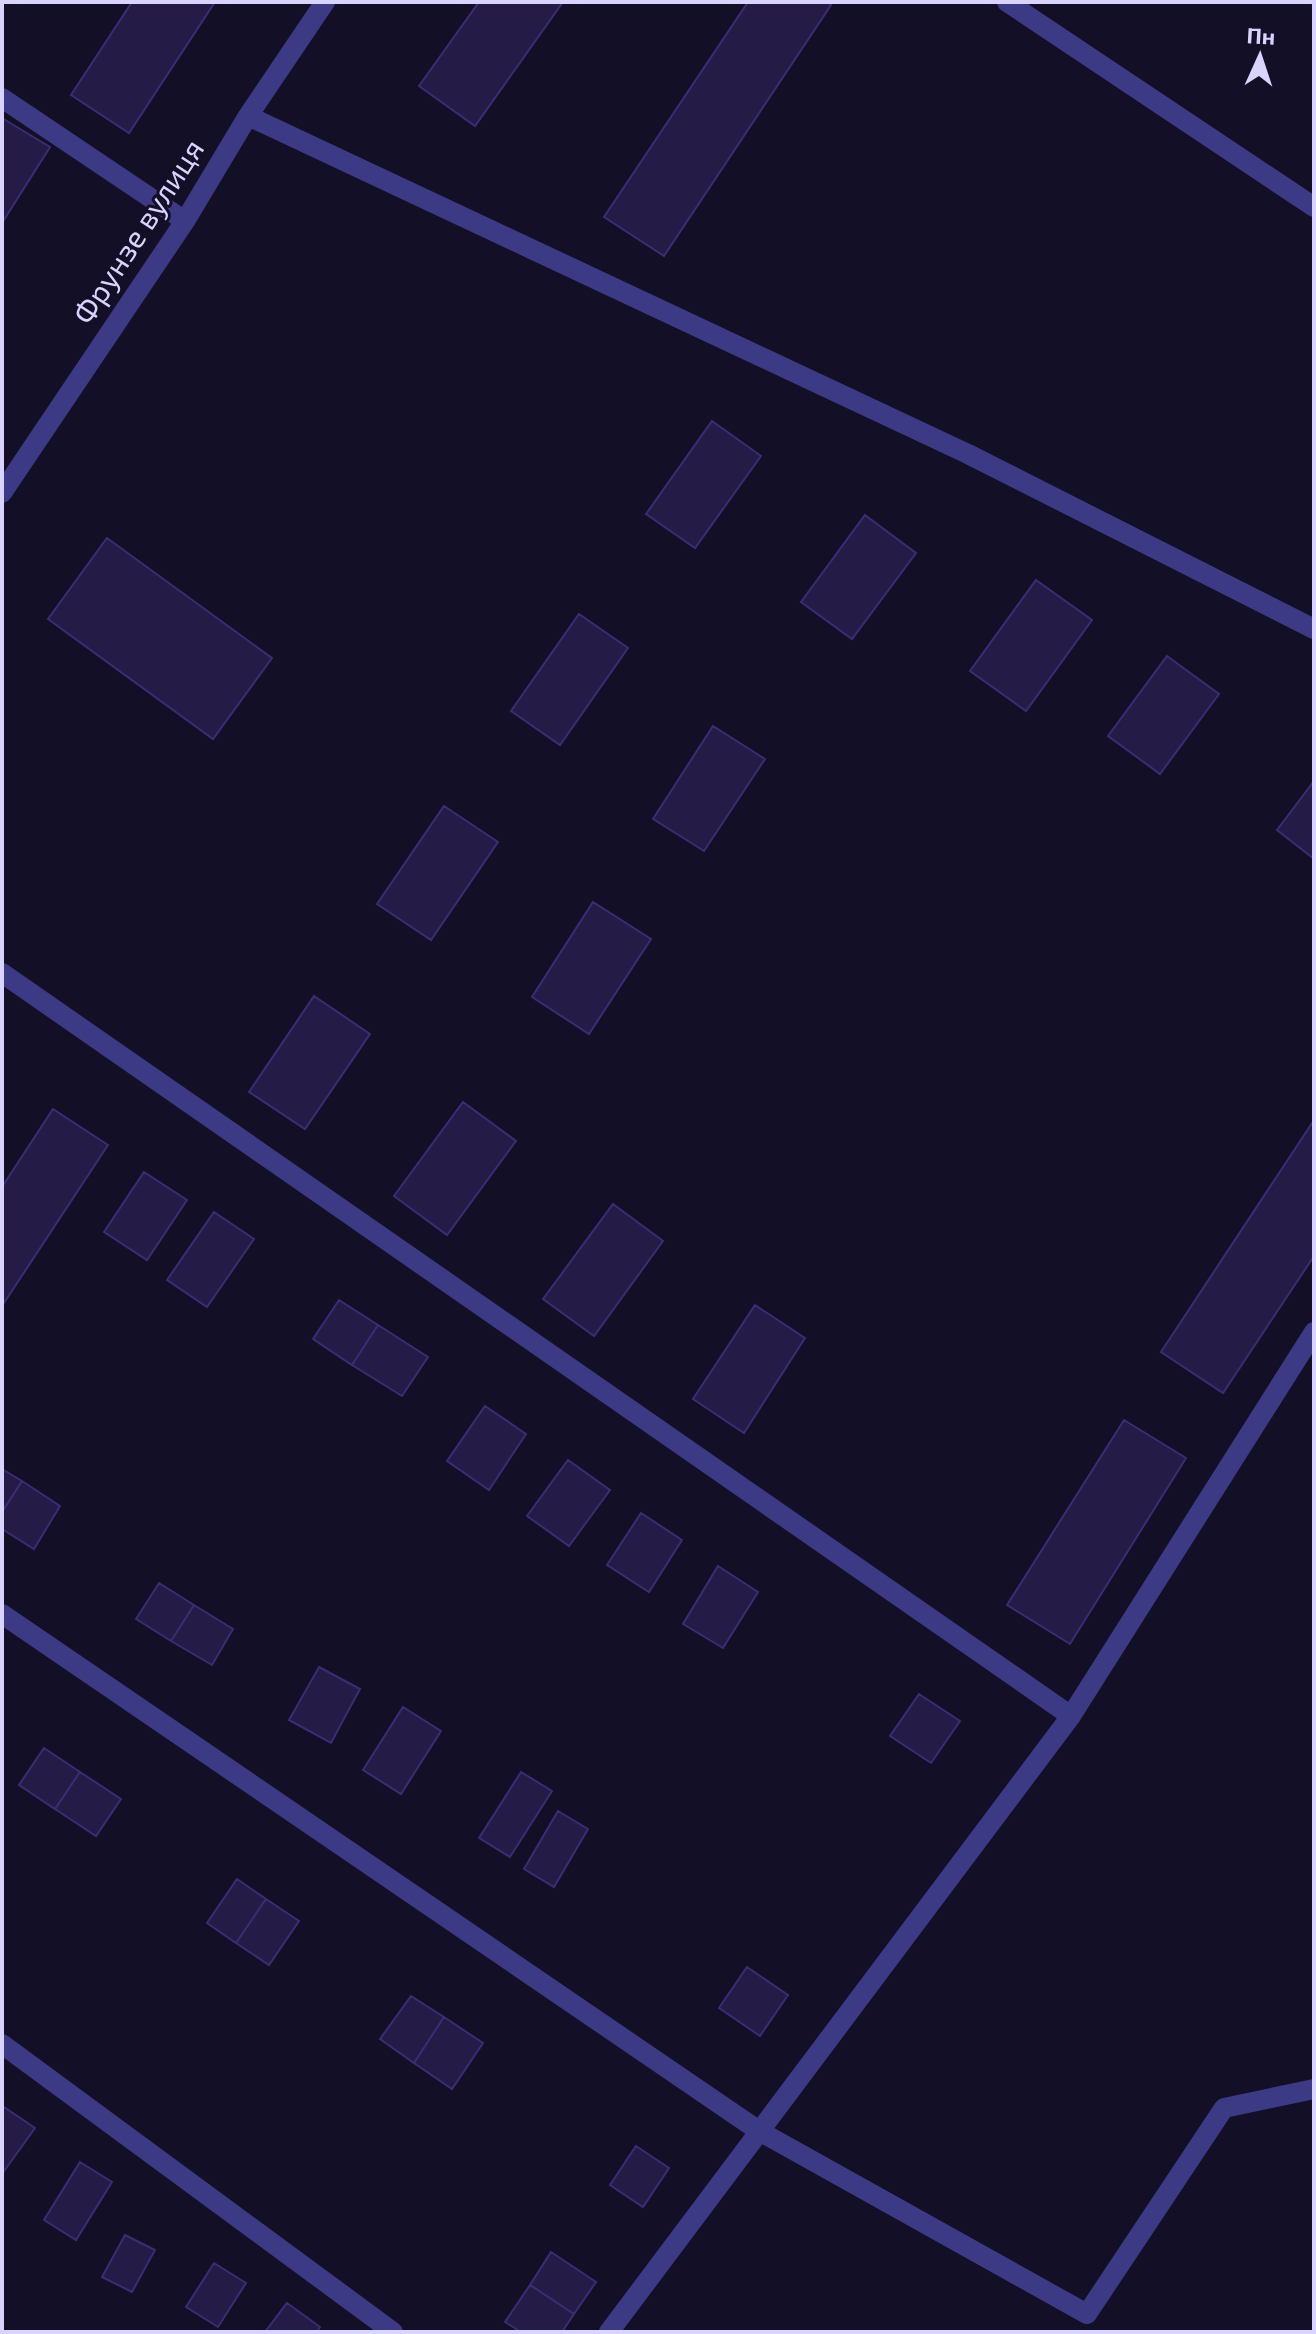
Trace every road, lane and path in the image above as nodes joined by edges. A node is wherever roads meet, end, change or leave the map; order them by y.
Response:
1 (325, 2) edge
2 (1007, 2) edge
3 (2, 98) edge
4 (248, 116) junction
5 (1314, 207) edge
6 (185, 221) junction
7 (2, 493) edge
8 (1314, 629) edge
9 (2, 973) edge
10 (1314, 1332) edge
11 (2, 1614) edge
12 (1071, 1716) junction
13 (2, 2044) edge
14 (1314, 2089) edge
15 (759, 2131) junction
16 (1086, 2323) edge
17 (393, 2332) edge
18 (609, 2332) edge

1 - 4 street, Фрунзе вулиця
2 - 5 street
3 - 6 street
4 - 6 street, Фрунзе вулиця
4 - 8 street
6 - 7 street, Фрунзе вулиця
9 - 12 street
10 - 12 street
11 - 15 street
12 - 15 street
13 - 17 street
14 - 16 street
15 - 16 street
15 - 18 street

